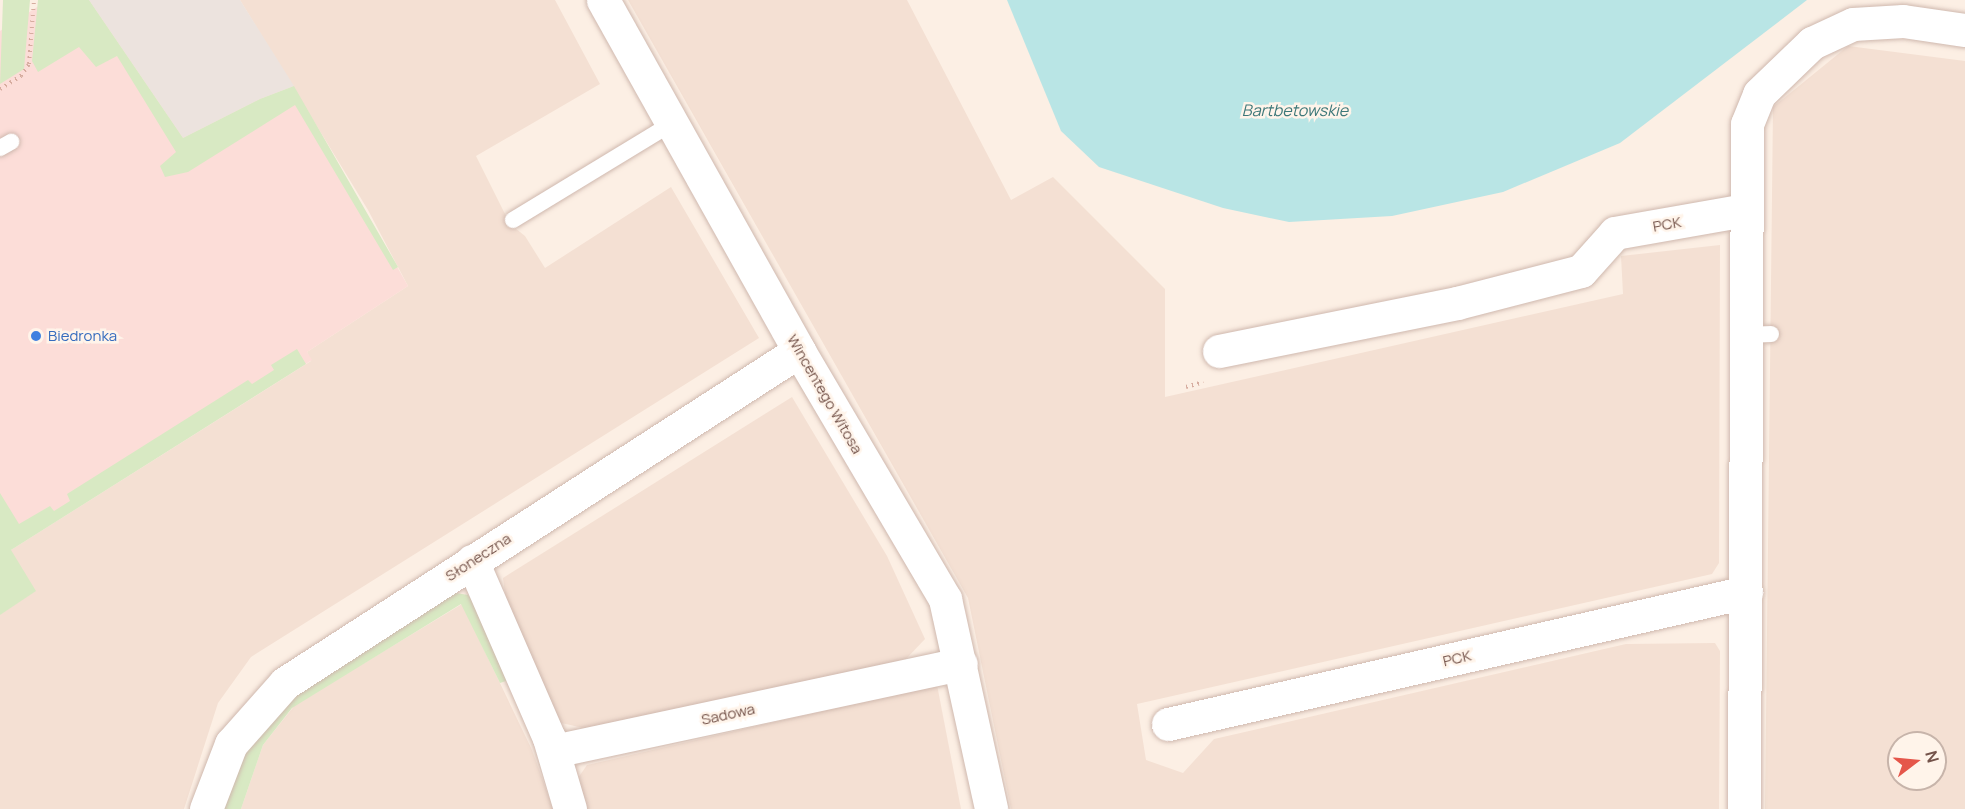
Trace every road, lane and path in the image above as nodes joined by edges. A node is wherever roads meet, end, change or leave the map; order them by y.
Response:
1 (34, 0) edge
2 (603, 0) edge
3 (1965, 30) edge
4 (0, 88) edge
5 (671, 124) junction
6 (1746, 210) junction
7 (513, 220) dead end
8 (799, 351) junction
9 (1213, 366) joint
10 (1186, 387) dead end
11 (472, 561) junction
12 (1746, 592) junction
13 (961, 664) junction
14 (1168, 724) dead end
15 (554, 751) junction
16 (206, 809) edge
17 (570, 809) edge
18 (991, 809) edge
19 (1744, 809) edge

1 - 4 path
2 - 5 street, Wincentego Witosa
3 - 6 street
5 - 7 lane
5 - 8 street, Wincentego Witosa
6 - 9 street, PCK
6 - 12 street
8 - 11 street, Słoneczna
8 - 13 street, Wincentego Witosa
9 - 10 path
11 - 15 street
11 - 16 street, Słoneczna
12 - 14 street, PCK
12 - 19 street
13 - 15 street, Sadowa
13 - 18 street, Wincentego Witosa
15 - 17 street

